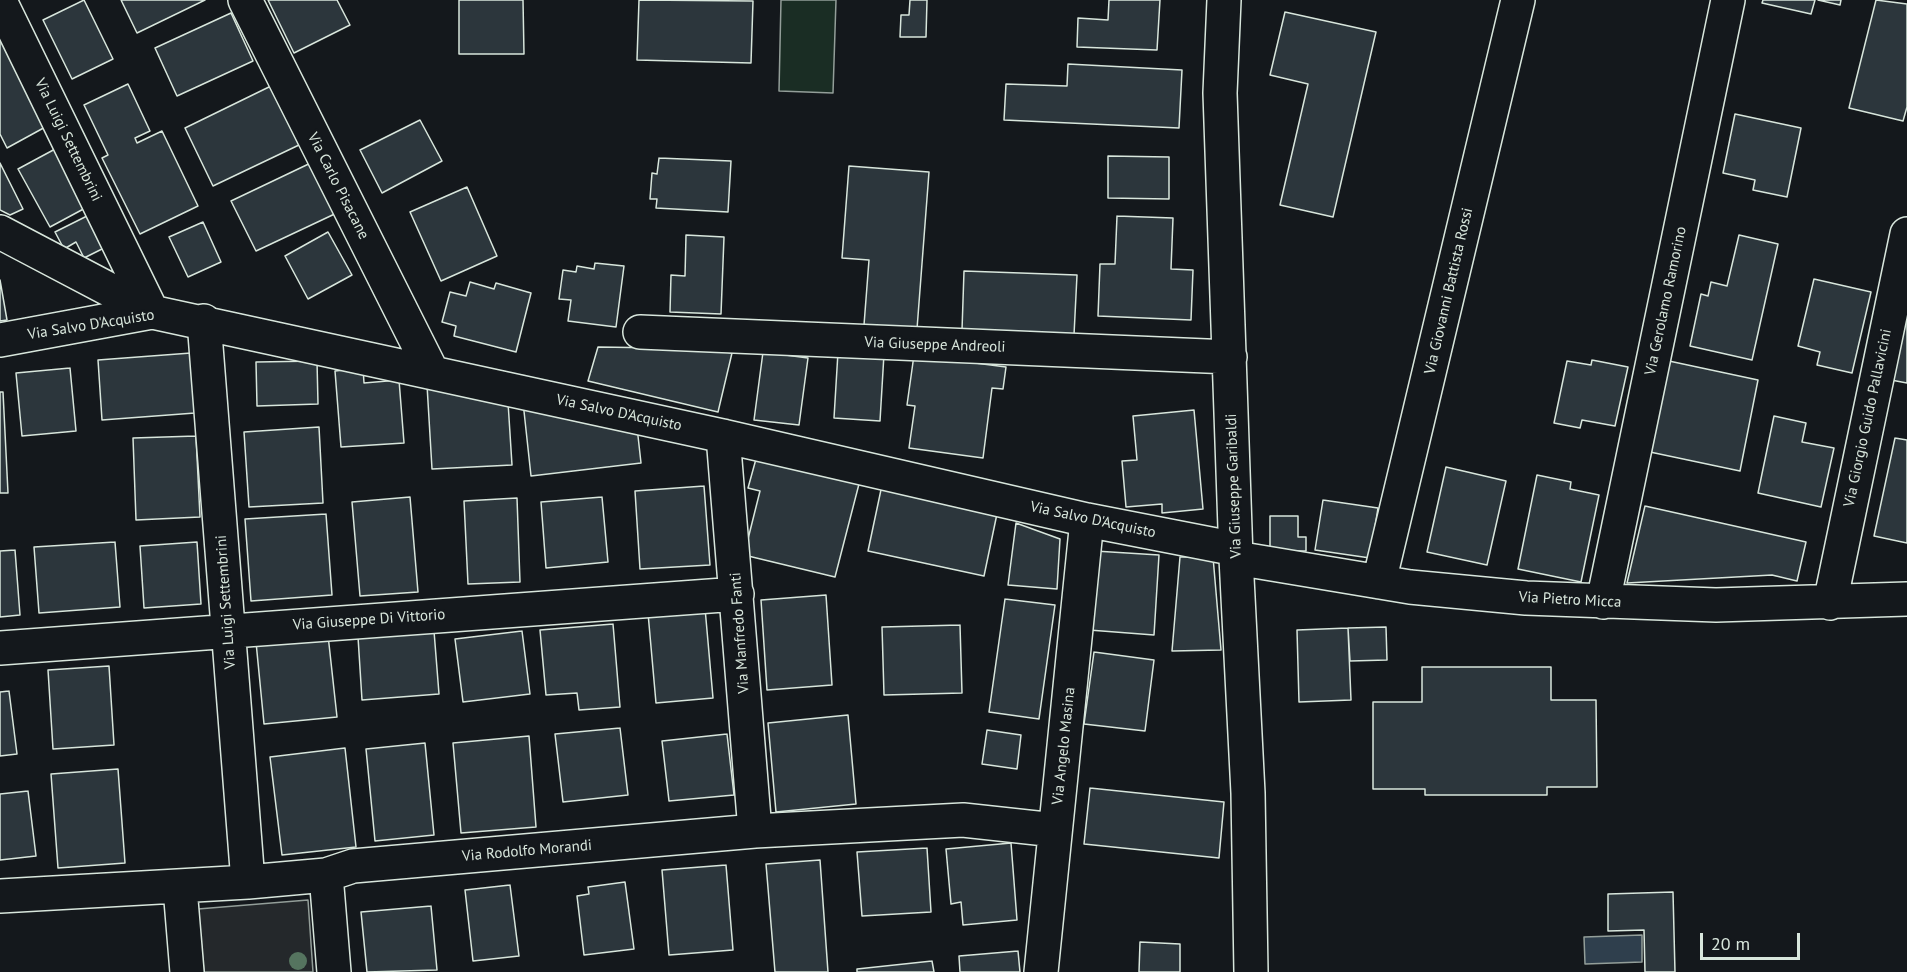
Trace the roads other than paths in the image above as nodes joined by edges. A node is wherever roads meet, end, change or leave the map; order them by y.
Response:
1 (245, 0) edge
2 (1224, 0) edge
3 (1518, 0) edge
4 (1728, 0) edge
5 (0, 1) edge
6 (0, 232) edge
7 (1907, 234) edge
8 (152, 312) junction
9 (204, 321) junction
10 (640, 332) dead end
11 (0, 340) edge
12 (1230, 357) junction
13 (432, 372) junction
14 (723, 436) junction
15 (1087, 520) junction
16 (1236, 554) junction
17 (1379, 582) junction
18 (737, 594) junction
19 (1907, 599) edge
20 (1603, 602) junction
21 (1830, 603) junction
22 (228, 629) junction
23 (0, 648) edge
24 (1055, 830) junction
25 (755, 831) junction
26 (326, 875) junction
27 (248, 882) junction
28 (180, 888) junction
29 (0, 896) edge
30 (187, 972) edge
31 (334, 972) edge
32 (1041, 972) edge
33 (1251, 972) edge

1 - 13 street, Via Carlo Pisacane
2 - 12 street, Via Giuseppe Garibaldi
3 - 17 street, Via Giovanni Battista Rossi
4 - 20 street, Via Gerolamo Ramorino
5 - 8 street, Via Luigi Settembrini
6 - 8 street
7 - 21 street, Via Giorgio Guido Pallavicini
8 - 9 street, Via Salvo D'Acquisto
8 - 11 street, Via Salvo D'Acquisto
9 - 13 street, Via Salvo D'Acquisto
9 - 22 street, Via Luigi Settembrini
10 - 12 street, Via Giuseppe Andreoli
12 - 16 street, Via Giuseppe Garibaldi
13 - 14 street, Via Salvo D'Acquisto
14 - 15 street, Via Salvo D'Acquisto
14 - 18 street, Via Manfredo Fanti
15 - 16 street, Via Salvo D'Acquisto
15 - 24 street, Via Angelo Masina
16 - 17 street, Via Pietro Micca
16 - 33 street, Via Giuseppe Garibaldi
17 - 20 street, Via Pietro Micca
18 - 22 street, Via Giuseppe Di Vittorio
18 - 25 street, Via Manfredo Fanti
19 - 21 street, Via Pietro Micca
20 - 21 street, Via Pietro Micca
22 - 23 street, Via Giuseppe Di Vittorio
22 - 27 street, Via Luigi Settembrini
24 - 25 street, Via Rodolfo Morandi
24 - 32 street, Via Angelo Masina
25 - 26 street, Via Rodolfo Morandi
26 - 27 street, Via Rodolfo Morandi
26 - 31 street
27 - 28 street, Via Rodolfo Morandi
28 - 29 street, Via Rodolfo Morandi
28 - 30 street

